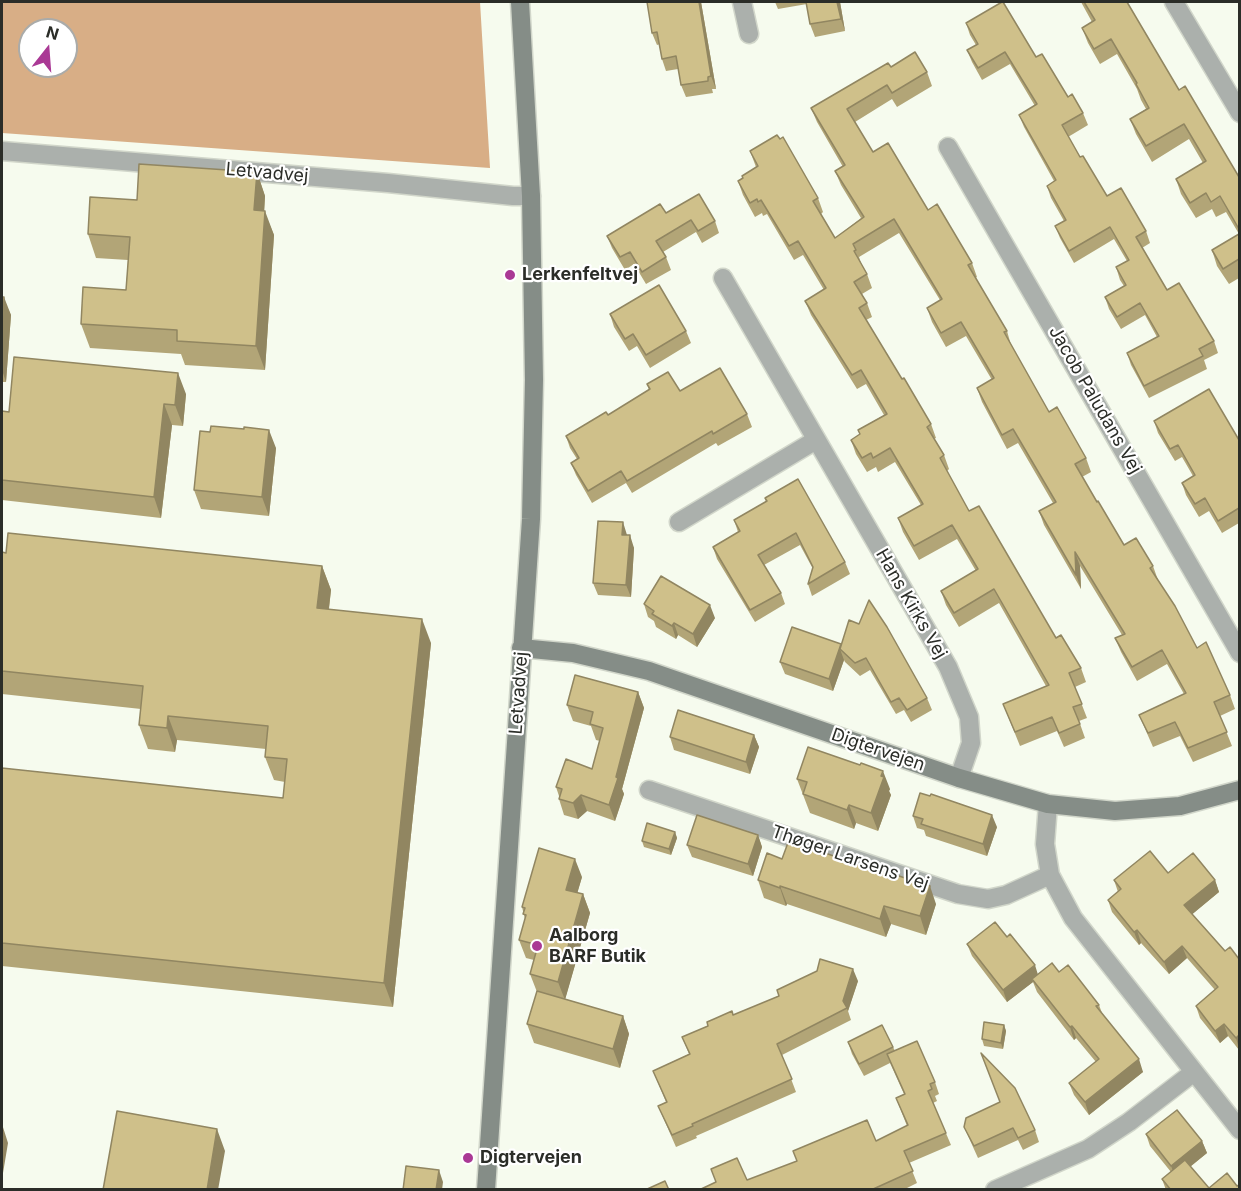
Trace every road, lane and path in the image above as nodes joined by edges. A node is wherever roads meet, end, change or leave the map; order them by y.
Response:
1 (520, 2) edge
2 (742, 2) edge
3 (1174, 2) edge
4 (749, 34) dead end
5 (1239, 113) edge
6 (948, 147) dead end
7 (2, 151) edge
8 (531, 196) junction
9 (723, 278) dead end
10 (816, 440) junction
11 (679, 522) dead end
12 (521, 648) junction
13 (1239, 653) edge
14 (959, 778) junction
15 (649, 790) dead end
16 (1239, 790) edge
17 (1048, 804) junction
18 (1050, 875) junction
19 (1194, 1072) junction
20 (1239, 1130) edge
21 (486, 1190) edge
22 (994, 1190) edge

1 - 8 street, Letvadvej
2 - 4 street
3 - 5 street
6 - 13 street, Jacob Paludans Vej
7 - 8 street, Letvadvej
8 - 12 street, Letvadvej
9 - 10 street, Hans Kirks Vej
10 - 11 street
10 - 14 street, Hans Kirks Vej
12 - 14 street, Digtervejen
12 - 21 street, Letvadvej
14 - 17 street, Digtervejen
15 - 18 street, Thøger Larsens Vej
16 - 17 street, Digtervejen
17 - 18 street
18 - 19 street
19 - 20 street
19 - 22 street

